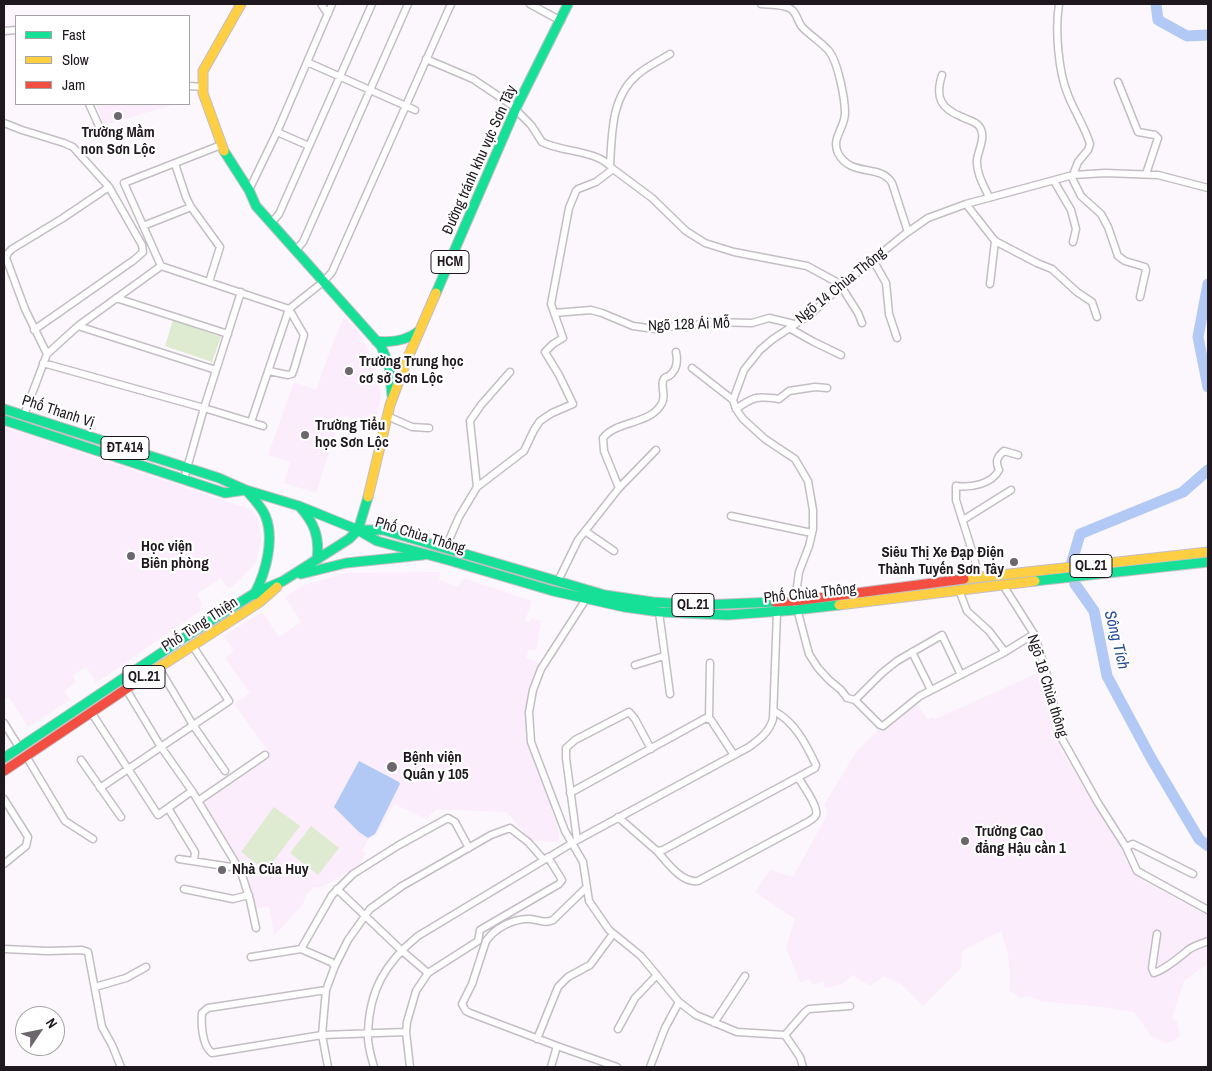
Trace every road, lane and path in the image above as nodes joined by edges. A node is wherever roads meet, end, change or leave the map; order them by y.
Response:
1 (241, 4) edge
2 (321, 4) edge
3 (332, 4) edge
4 (372, 4) edge
5 (408, 4) edge
6 (451, 4) edge
7 (530, 4) edge
8 (568, 4) edge
9 (761, 4) edge
10 (1060, 4) edge
11 (328, 14) junction
12 (561, 21) junction
13 (670, 54) dead end
14 (426, 59) junction
15 (307, 62) junction
16 (942, 75) dead end
17 (340, 77) junction
18 (1118, 82) dead end
19 (190, 86) edge
20 (202, 87) junction
21 (370, 90) junction
22 (90, 105) edge
23 (406, 106) junction
24 (516, 108) junction
25 (415, 110) dead end
26 (4, 123) edge
27 (100, 126) dead end
28 (276, 132) junction
29 (221, 145) junction
30 (309, 146) junction
31 (175, 164) junction
32 (611, 167) junction
33 (1146, 174) junction
34 (1072, 175) junction
35 (1054, 181) junction
36 (109, 187) junction
37 (1208, 188) edge
38 (249, 190) junction
39 (989, 197) junction
40 (966, 204) junction
41 (191, 207) junction
42 (272, 222) junction
43 (143, 226) junction
44 (908, 232) junction
45 (995, 241) junction
46 (1073, 242) dead end
47 (295, 251) junction
48 (873, 260) junction
49 (161, 266) junction
50 (209, 282) junction
51 (323, 282) junction
52 (990, 284) dead end
53 (842, 286) junction
54 (241, 292) junction
55 (1140, 297) dead end
56 (116, 298) junction
57 (289, 309) junction
58 (554, 313) junction
59 (1097, 317) dead end
60 (862, 323) dead end
61 (78, 326) junction
62 (792, 326) junction
63 (34, 330) junction
64 (420, 331) junction
65 (228, 334) junction
66 (897, 338) dead end
67 (376, 341) junction
68 (676, 352) dead end
69 (47, 354) junction
70 (841, 355) dead end
71 (43, 363) junction
72 (692, 368) dead end
73 (216, 370) junction
74 (268, 371) junction
75 (510, 372) dead end
76 (827, 388) dead end
77 (392, 398) junction
78 (733, 400) junction
79 (204, 408) junction
80 (4, 409) edge
81 (736, 409) junction
82 (24, 415) junction
83 (387, 416) junction
84 (4, 420) edge
85 (251, 422) junction
86 (24, 426) junction
87 (263, 426) dead end
88 (429, 428) dead end
89 (656, 450) dead end
90 (1018, 454) dead end
91 (187, 468) junction
92 (184, 479) junction
93 (477, 487) junction
94 (619, 488) junction
95 (246, 490) junction
96 (1011, 490) dead end
97 (299, 506) junction
98 (731, 516) dead end
99 (963, 520) junction
100 (358, 530) junction
101 (585, 531) junction
102 (812, 533) junction
103 (449, 550) junction
104 (614, 551) dead end
105 (1208, 552) edge
106 (433, 555) junction
107 (317, 559) junction
108 (450, 561) junction
109 (1208, 562) edge
110 (1036, 576) junction
111 (978, 577) junction
112 (1002, 580) junction
113 (283, 581) junction
114 (558, 581) junction
115 (959, 590) junction
116 (591, 591) junction
117 (255, 594) junction
118 (585, 600) junction
119 (795, 600) junction
120 (260, 602) junction
121 (701, 610) junction
122 (796, 610) junction
123 (659, 612) junction
124 (777, 612) junction
125 (1034, 634) junction
126 (192, 645) junction
127 (912, 652) junction
128 (1005, 652) junction
129 (664, 656) junction
130 (710, 663) dead end
131 (635, 665) dead end
132 (159, 668) junction
133 (961, 675) junction
134 (126, 689) junction
135 (930, 690) junction
136 (670, 694) dead end
137 (854, 700) junction
138 (774, 711) junction
139 (91, 712) junction
140 (709, 718) junction
141 (4, 723) edge
142 (193, 725) junction
143 (19, 747) junction
144 (161, 747) junction
145 (651, 749) junction
146 (266, 755) dead end
147 (734, 755) junction
148 (26, 756) junction
149 (4, 758) edge
150 (81, 760) dead end
151 (128, 770) junction
152 (4, 771) edge
153 (225, 771) dead end
154 (798, 777) junction
155 (100, 788) junction
156 (192, 791) junction
157 (570, 793) junction
158 (4, 799) edge
159 (198, 801) junction
160 (168, 808) junction
161 (121, 817) dead end
162 (618, 817) junction
163 (93, 839) dead end
164 (575, 841) junction
165 (1126, 847) junction
166 (469, 848) junction
167 (657, 851) junction
168 (179, 858) dead end
169 (546, 858) junction
170 (194, 861) junction
171 (4, 864) edge
172 (237, 864) junction
173 (1193, 874) dead end
174 (587, 887) junction
175 (184, 889) dead end
176 (337, 889) junction
177 (249, 895) junction
178 (1208, 910) edge
179 (365, 916) junction
180 (256, 928) dead end
181 (613, 934) junction
182 (1157, 934) dead end
183 (1208, 941) edge
184 (4, 948) edge
185 (301, 949) junction
186 (401, 950) junction
187 (251, 957) dead end
188 (335, 966) junction
189 (146, 967) dead end
190 (428, 973) junction
191 (657, 975) junction
192 (746, 976) dead end
193 (95, 987) junction
194 (326, 990) junction
195 (679, 1002) junction
196 (850, 1006) dead end
197 (714, 1023) junction
198 (618, 1029) dead end
199 (406, 1032) junction
200 (368, 1034) junction
201 (322, 1035) junction
202 (785, 1035) junction
203 (537, 1039) junction
204 (557, 1046) junction
205 (121, 1067) edge
206 (328, 1067) edge
207 (374, 1067) edge
208 (410, 1067) edge
209 (550, 1067) edge
210 (617, 1067) edge
211 (650, 1067) edge
212 (803, 1067) edge

1 - 20 main road
2 - 11 street
3 - 11 street
4 - 17 street
5 - 21 street
6 - 14 street
7 - 12 street
8 - 12 main road, Đường tránh khu vực Sơn Tây / HCM
9 - 44 street
10 - 34 street
11 - 15 street
12 - 24 main road, Đường tránh khu vực Sơn Tây / HCM
13 - 32 street
14 - 23 street
14 - 24 street
15 - 17 street
15 - 28 street
16 - 39 street
17 - 21 street
17 - 30 street
18 - 33 street
19 - 20 street
20 - 29 main road
21 - 23 street
21 - 47 street
22 - 27 street
23 - 25 street
23 - 51 street
24 - 32 street
24 - 64 main road, Đường tránh khu vực Sơn Tây / HCM
26 - 36 street
28 - 30 street
28 - 38 street
29 - 31 street
29 - 38 main road
30 - 42 street
31 - 41 street
31 - 43 street
32 - 53 street
32 - 58 street
33 - 34 street, Ngõ 14 Chùa Thông
33 - 37 street, Ngõ 14 Chùa Thông
34 - 35 street, Ngõ 14 Chùa Thông
34 - 55 street
35 - 39 street, Ngõ 14 Chùa Thông
35 - 46 street
36 - 63 street
36 - 63 street
38 - 42 main road
39 - 40 street, Ngõ 14 Chùa Thông
40 - 44 street, Ngõ 14 Chùa Thông
40 - 45 street
41 - 43 street
41 - 50 street
42 - 47 main road
43 - 49 street
44 - 48 street, Ngõ 14 Chùa Thông
45 - 52 street
45 - 59 street
47 - 51 main road
48 - 53 street, Ngõ 14 Chùa Thông
48 - 66 street
49 - 50 street
49 - 56 street
50 - 54 street
51 - 57 street
51 - 67 main road
53 - 60 street
53 - 62 street, Ngõ 14 Chùa Thông
54 - 57 street
54 - 65 street
56 - 61 street
56 - 65 street
57 - 74 street
57 - 74 street
58 - 62 street, Ngõ 128 Ái Mỗ
58 - 93 street
61 - 69 street
61 - 73 street
62 - 70 street, Ngõ 128 Ái Mỗ
62 - 78 street, Ngõ 14 Chùa Thông
63 - 69 street
64 - 67 main road
64 - 77 main road, Đường tránh khu vực Sơn Tây / HCM
65 - 73 street
67 - 77 main road
68 - 94 street
69 - 71 street
71 - 79 street
71 - 82 street
72 - 78 street
73 - 79 street
74 - 85 street
75 - 93 street
76 - 81 street
77 - 83 main road, Đường tránh khu vực Sơn Tây / HCM
78 - 81 street
79 - 85 street
79 - 91 street
80 - 82 main road, Phố Thanh Vị / ĐT.414
81 - 102 street
82 - 86 main road
82 - 91 main road, Phố Thanh Vị / ĐT.414
83 - 88 street
83 - 100 main road, Đường tránh khu vực Sơn Tây / HCM
84 - 86 main road, Phố Thanh Vị
85 - 87 street
86 - 92 main road, Phố Thanh Vị
89 - 94 street
90 - 99 street
91 - 92 street
91 - 95 main road, Phố Thanh Vị / ĐT.414
92 - 95 main road, Phố Thanh Vị
93 - 103 street
94 - 101 street
95 - 97 main road, Phố Thanh Vị / ĐT.414
95 - 117 main road
96 - 99 street
97 - 100 main road, Phố Thanh Vị / ĐT.414
97 - 107 main road
98 - 102 street
99 - 111 street
100 - 103 main road, Phố Chùa Thông / QL.21
100 - 106 main road, Phố Chùa Thông / QL.21
100 - 107 main road, Phố Tùng Thiện / QL.21
101 - 104 street
101 - 114 street
102 - 119 street
103 - 108 main road
103 - 114 main road, Phố Chùa Thông / QL.21
105 - 110 main road, Phố Chùa Thông / QL.21
106 - 108 main road, Phố Chùa Thông / QL.21
106 - 113 main road
107 - 113 main road, Phố Tùng Thiện / QL.21
108 - 118 main road, Phố Chùa Thông / QL.21
109 - 110 main road, Phố Chùa Thông / QL.21
110 - 112 main road, Phố Chùa Thông / QL.21
111 - 112 main road, Phố Chùa Thông / QL.21
111 - 119 main road, Phố Chùa Thông / QL.21
112 - 115 main road, Phố Chùa Thông / QL.21
112 - 125 street, Ngõ 18 Chùa thông
113 - 117 main road, Phố Tùng Thiện / QL.21
113 - 120 main road, Phố Tùng Thiện / QL.21
114 - 116 main road, Phố Chùa Thông / QL.21
115 - 122 main road, Phố Chùa Thông / QL.21
115 - 128 street
116 - 118 street
116 - 121 main road, Phố Chùa Thông / QL.21
117 - 120 main road
117 - 143 main road, Phố Tùng Thiện / QL.21
118 - 123 main road, Phố Chùa Thông / QL.21
118 - 164 street
119 - 121 main road, Phố Chùa Thông / QL.21
119 - 122 street
120 - 126 main road, Phố Tùng Thiện / QL.21
121 - 123 main road, Phố Chùa Thông / QL.21
121 - 124 main road, Phố Chùa Thông / QL.21
122 - 124 main road, Phố Chùa Thông / QL.21
122 - 137 street
123 - 129 street
124 - 138 street
125 - 128 street
125 - 165 street, Ngõ 18 Chùa thông
126 - 132 main road, Phố Tùng Thiện / QL.21
126 - 142 street
127 - 133 street
127 - 135 street
127 - 137 street
128 - 133 street
129 - 131 street
129 - 136 street
130 - 140 street
132 - 134 main road, Phố Tùng Thiện / QL.21
132 - 142 street
133 - 135 street
134 - 139 main road, Phố Tùng Thiện / QL.21
134 - 144 street
135 - 137 street
138 - 147 street
138 - 154 street
139 - 148 main road, Phố Tùng Thiện / QL.21
139 - 151 street
140 - 145 street
140 - 147 street
141 - 143 street
142 - 144 street
142 - 153 street
143 - 149 main road, Phố Tùng Thiện / QL.21
144 - 151 street
144 - 156 street
145 - 157 street
145 - 157 street
146 - 159 street
147 - 162 street
148 - 152 main road, Phố Tùng Thiện / QL.21
148 - 163 street
150 - 155 street
151 - 155 street
151 - 160 street
154 - 167 street
154 - 167 street
155 - 161 street
156 - 159 street
156 - 160 street
157 - 164 street
158 - 171 street
159 - 172 street
160 - 170 street
162 - 164 street
162 - 167 street
164 - 169 street
164 - 174 street
165 - 173 street
165 - 178 street, Ngõ 18 Chùa thông
166 - 169 street
166 - 176 street
166 - 179 street
168 - 170 street
169 - 186 street
169 - 190 street
170 - 172 street
172 - 177 street
174 - 181 street
174 - 203 street
175 - 177 street
176 - 179 street
176 - 185 street
177 - 180 street
179 - 186 street
179 - 188 street
181 - 191 street
181 - 203 street
182 - 183 street
184 - 193 street
185 - 187 street
185 - 188 street
186 - 190 street
186 - 200 street
188 - 194 street
189 - 193 street
190 - 199 street
191 - 195 street
191 - 198 street
192 - 197 street
193 - 205 street
194 - 201 street
194 - 201 street
195 - 197 street
195 - 211 street
196 - 202 street
197 - 202 street
199 - 200 street
199 - 208 street
200 - 201 street
200 - 207 street
201 - 206 street
202 - 212 street
203 - 204 street
204 - 209 street
204 - 210 street

